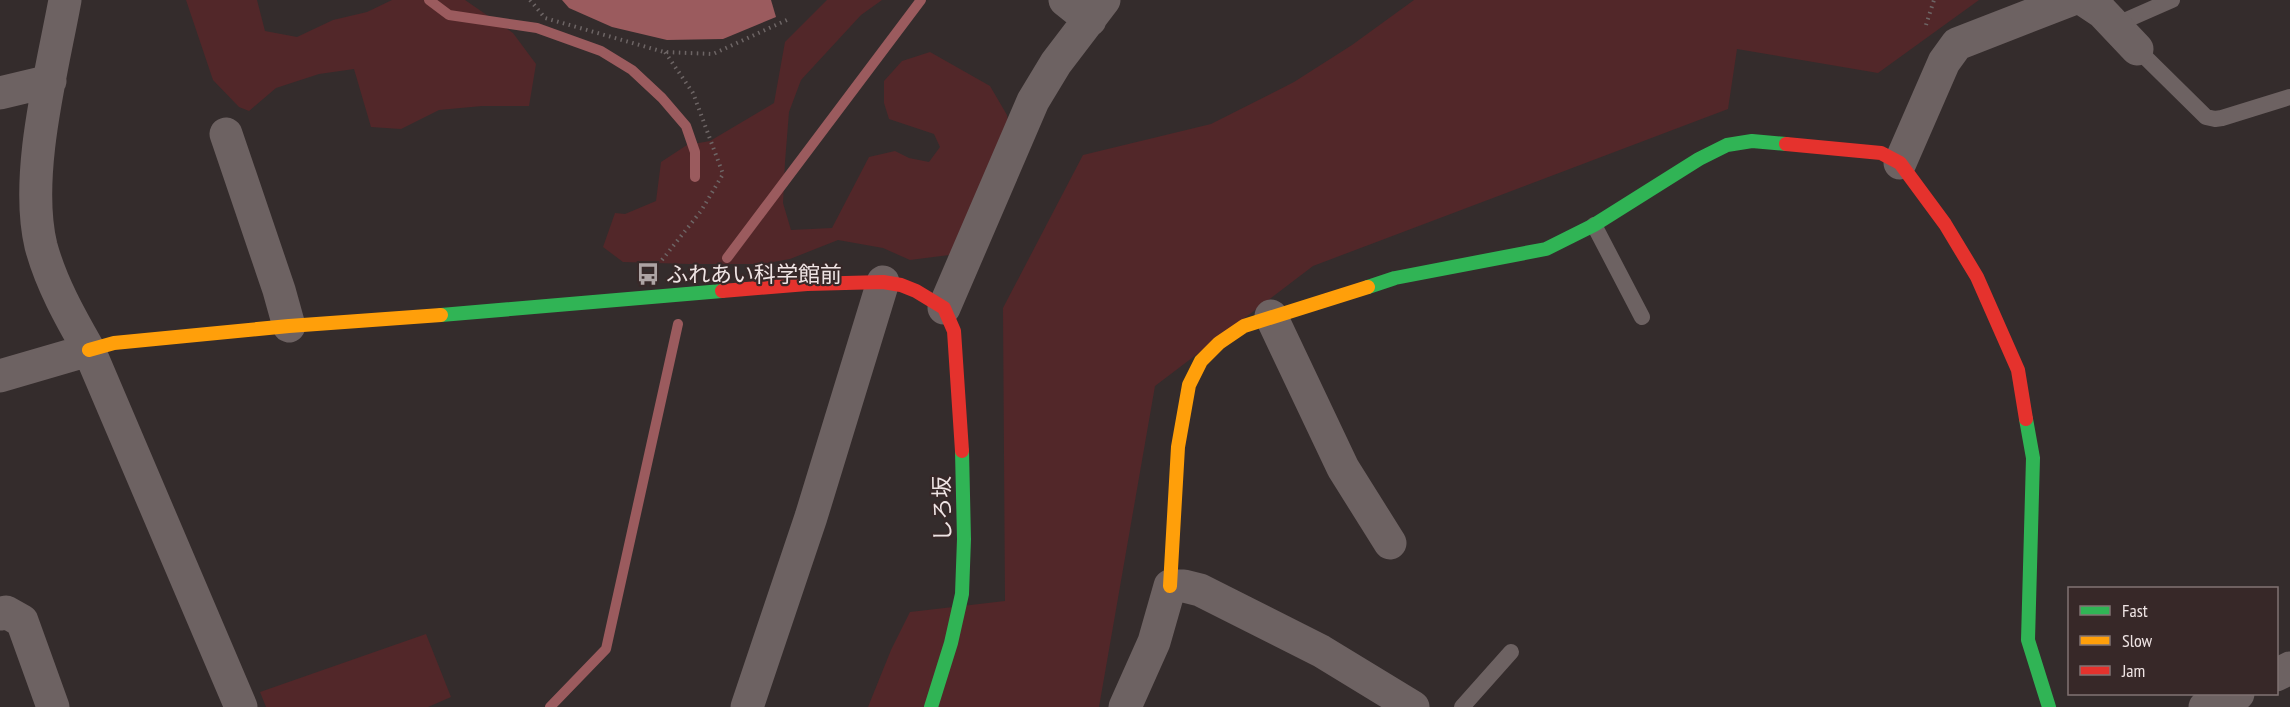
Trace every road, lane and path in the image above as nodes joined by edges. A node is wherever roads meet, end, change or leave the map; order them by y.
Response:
1 (65, 0) edge
2 (530, 0) edge
3 (1065, 0) edge
4 (2172, 0) edge
5 (2092, 6) edge
6 (1097, 10) edge
7 (789, 19) dead end
8 (2137, 49) joint
9 (664, 52) junction
10 (50, 81) junction
11 (0, 93) edge
12 (2290, 97) edge
13 (226, 134) dead end
14 (1900, 163) junction
15 (1594, 225) junction
16 (661, 261) dead end
17 (883, 282) junction
18 (944, 308) junction
19 (1271, 316) junction
20 (1642, 317) dead end
21 (289, 326) junction
22 (89, 350) junction
23 (0, 376) edge
24 (1390, 543) dead end
25 (1170, 586) junction
26 (0, 614) edge
27 (1511, 652) dead end
28 (230, 704) edge
29 (53, 707) edge
30 (747, 707) edge
31 (931, 707) edge
32 (1125, 707) edge
33 (1413, 707) edge
34 (1462, 707) edge
35 (2049, 707) edge

1 - 10 street
2 - 9 path
3 - 6 street
4 - 5 lane
5 - 8 street
5 - 14 street
6 - 18 street
7 - 9 path
8 - 12 lane
9 - 16 path
10 - 11 street
10 - 22 street
13 - 21 street
14 - 15 street
14 - 35 street
15 - 19 street
15 - 20 lane
17 - 18 street
17 - 21 street
17 - 30 street
18 - 31 street, しろ坂
19 - 24 street
19 - 25 street
21 - 22 street
22 - 23 street
22 - 28 street
25 - 32 street
25 - 33 street
26 - 29 street
27 - 34 lane

